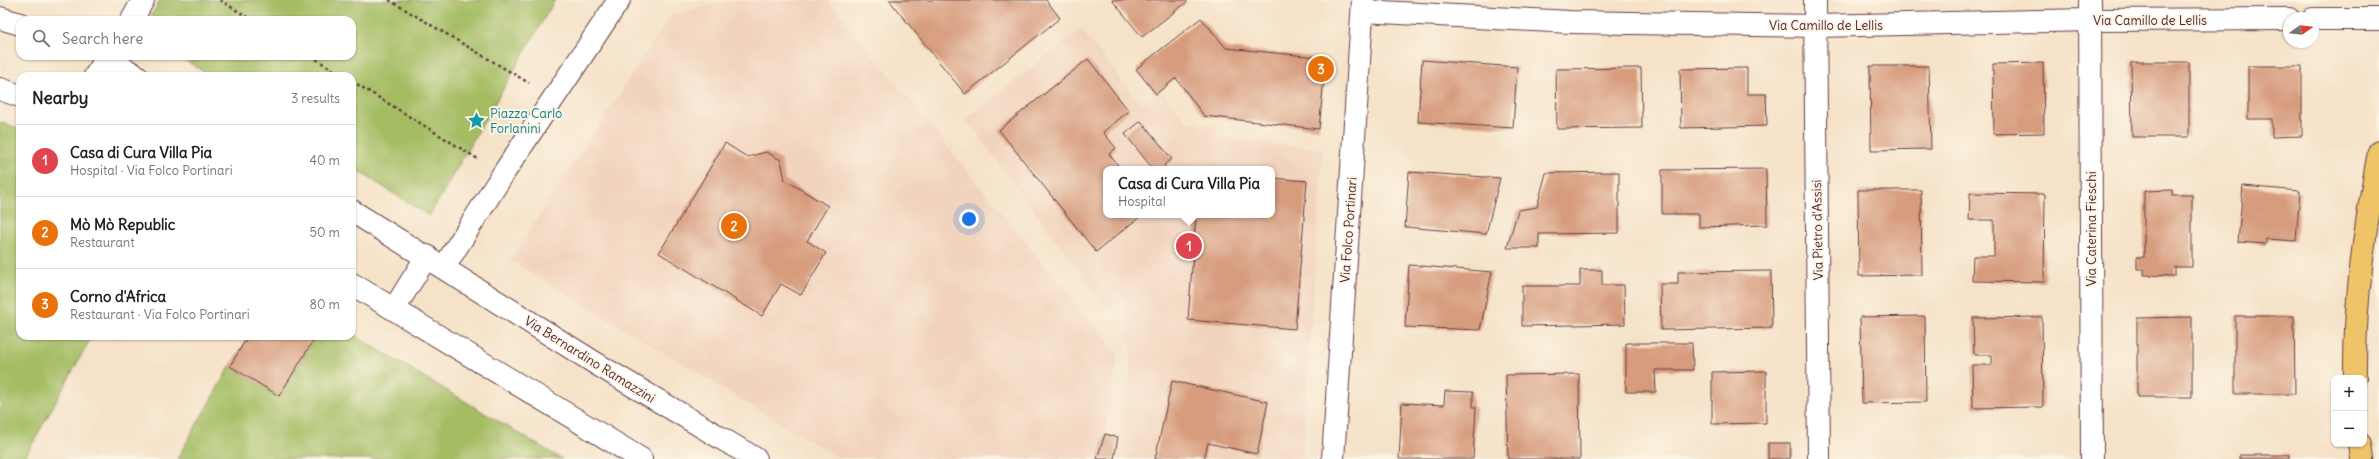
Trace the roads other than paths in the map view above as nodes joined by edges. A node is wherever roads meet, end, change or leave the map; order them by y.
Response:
1 (143, 0) edge
2 (619, 0) edge
3 (1815, 0) edge
4 (1363, 6) edge
5 (2090, 10) edge
6 (134, 16) edge
7 (0, 18) edge
8 (2319, 19) edge
9 (2379, 19) edge
10 (2283, 20) edge
11 (16, 23) edge
12 (1815, 26) junction
13 (104, 60) edge
14 (111, 60) edge
15 (97, 72) edge
16 (130, 72) edge
17 (0, 89) edge
18 (16, 95) edge
19 (2379, 152) edge
20 (356, 213) edge
21 (435, 262) junction
22 (356, 286) edge
23 (394, 309) junction
24 (2355, 375) edge
25 (2360, 447) edge
26 (641, 459) edge
27 (756, 459) edge
28 (1333, 459) edge
29 (1819, 459) edge
30 (2092, 459) edge
31 (2362, 459) edge

1 - 6 street
2 - 21 street
3 - 12 street, Via Pietro d'Assisi
4 - 12 street, Via Camillo de Lellis
4 - 28 street, Via Folco Portinari
5 - 10 street, Via Camillo de Lellis
5 - 12 street, Via Camillo de Lellis
5 - 30 street, Via Caterina Fieschi
7 - 11 street
8 - 9 street
12 - 29 street, Via Pietro d'Assisi
13 - 15 street
14 - 16 street
17 - 18 street
19 - 24 main road
20 - 21 street, Via Bernardino Ramazzini
21 - 23 street
21 - 27 street, Via Bernardino Ramazzini
22 - 23 street
23 - 26 street
25 - 31 main road

